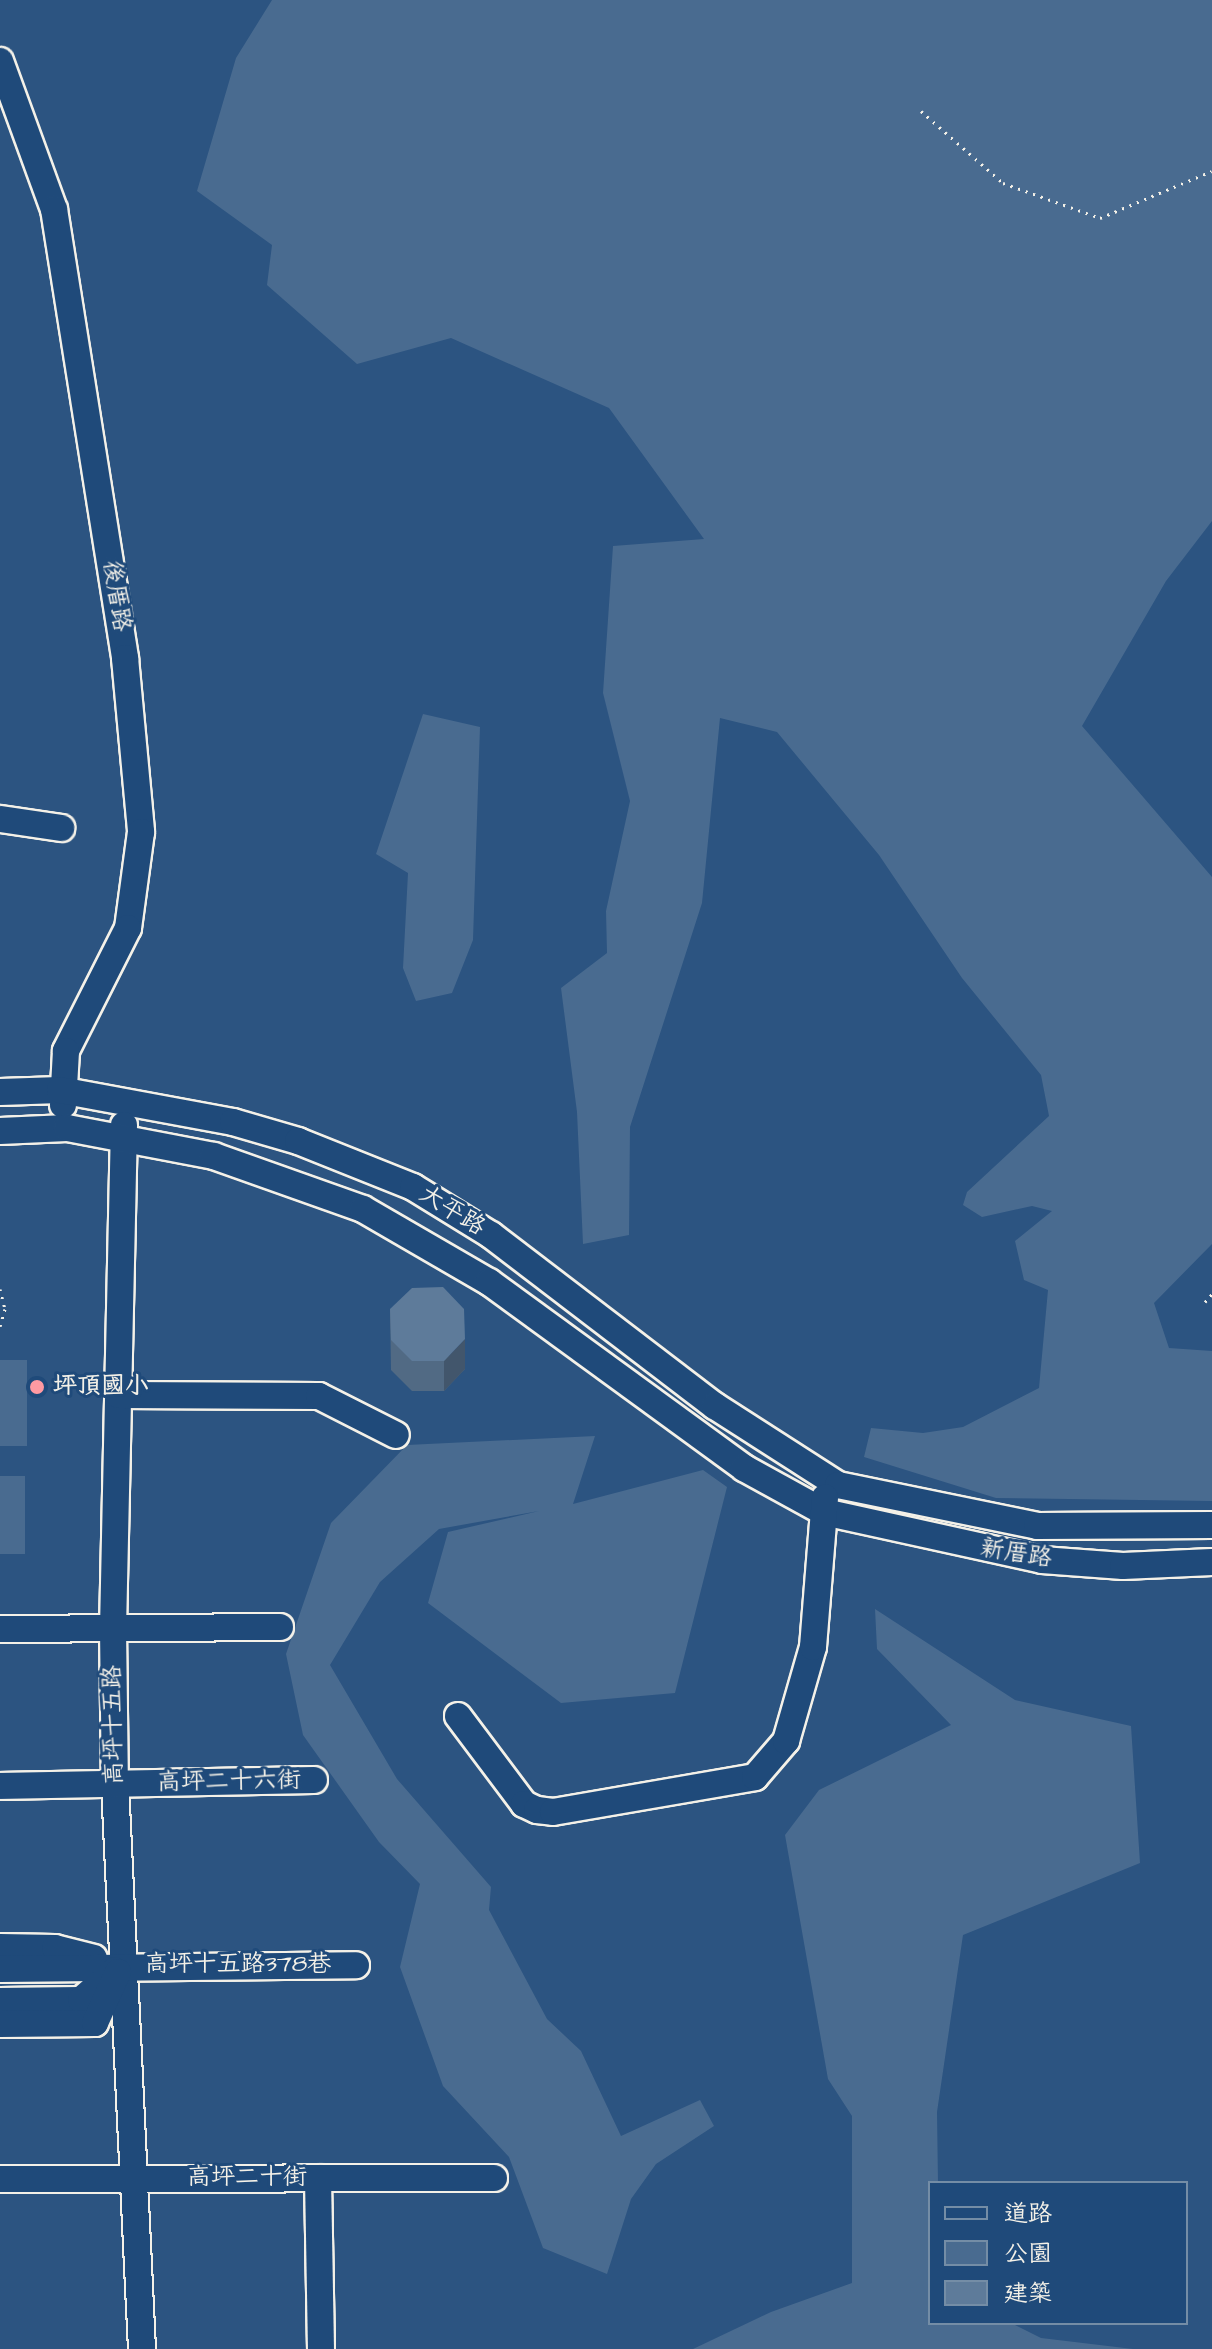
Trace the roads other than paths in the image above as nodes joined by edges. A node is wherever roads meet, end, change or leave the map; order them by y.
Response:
1 (0, 61) edge
2 (0, 819) edge
3 (61, 828) dead end
4 (60, 1090) junction
5 (0, 1092) edge
6 (123, 1101) junction
7 (67, 1128) junction
8 (0, 1131) edge
9 (125, 1140) junction
10 (119, 1395) junction
11 (396, 1435) dead end
12 (832, 1482) junction
13 (824, 1512) junction
14 (1212, 1525) edge
15 (1212, 1562) edge
16 (280, 1627) dead end
17 (113, 1628) junction
18 (0, 1629) edge
19 (458, 1716) dead end
20 (314, 1780) dead end
21 (115, 1785) junction
22 (0, 1786) edge
23 (0, 1947) edge
24 (121, 1965) junction
25 (356, 1965) dead end
26 (0, 1969) edge
27 (0, 2001) edge
28 (0, 2024) edge
29 (318, 2178) junction
30 (494, 2178) dead end
31 (0, 2179) edge
32 (131, 2179) junction
33 (142, 2349) edge
34 (321, 2349) edge

1 - 4 street, 後厝路
2 - 3 street
4 - 5 street, 大平路
4 - 6 street, 大平路
4 - 7 street, 後厝路
6 - 9 street, 高坪十五路
6 - 12 street, 大平路
7 - 8 street, 大平路
7 - 9 street, 大平路
9 - 10 street, 高坪十五路
9 - 13 street, 大平路
10 - 11 street
10 - 17 street, 高坪十五路
12 - 13 street
12 - 14 street, 新厝路
13 - 15 street, 新厝路
13 - 19 street
16 - 17 street
17 - 18 street
17 - 21 street, 高坪十五路
20 - 21 street, 高坪二十六街
21 - 22 street, 高坪二十六街
21 - 24 street, 高坪十五路
23 - 24 street
24 - 25 street, 高坪十五路378巷
24 - 26 street
24 - 27 street
24 - 28 street
24 - 32 street, 高坪十五路
29 - 30 street, 高坪二十街
29 - 32 street, 高坪二十街
29 - 34 street
31 - 32 street, 高坪二十街
32 - 33 street, 高坪十五路

